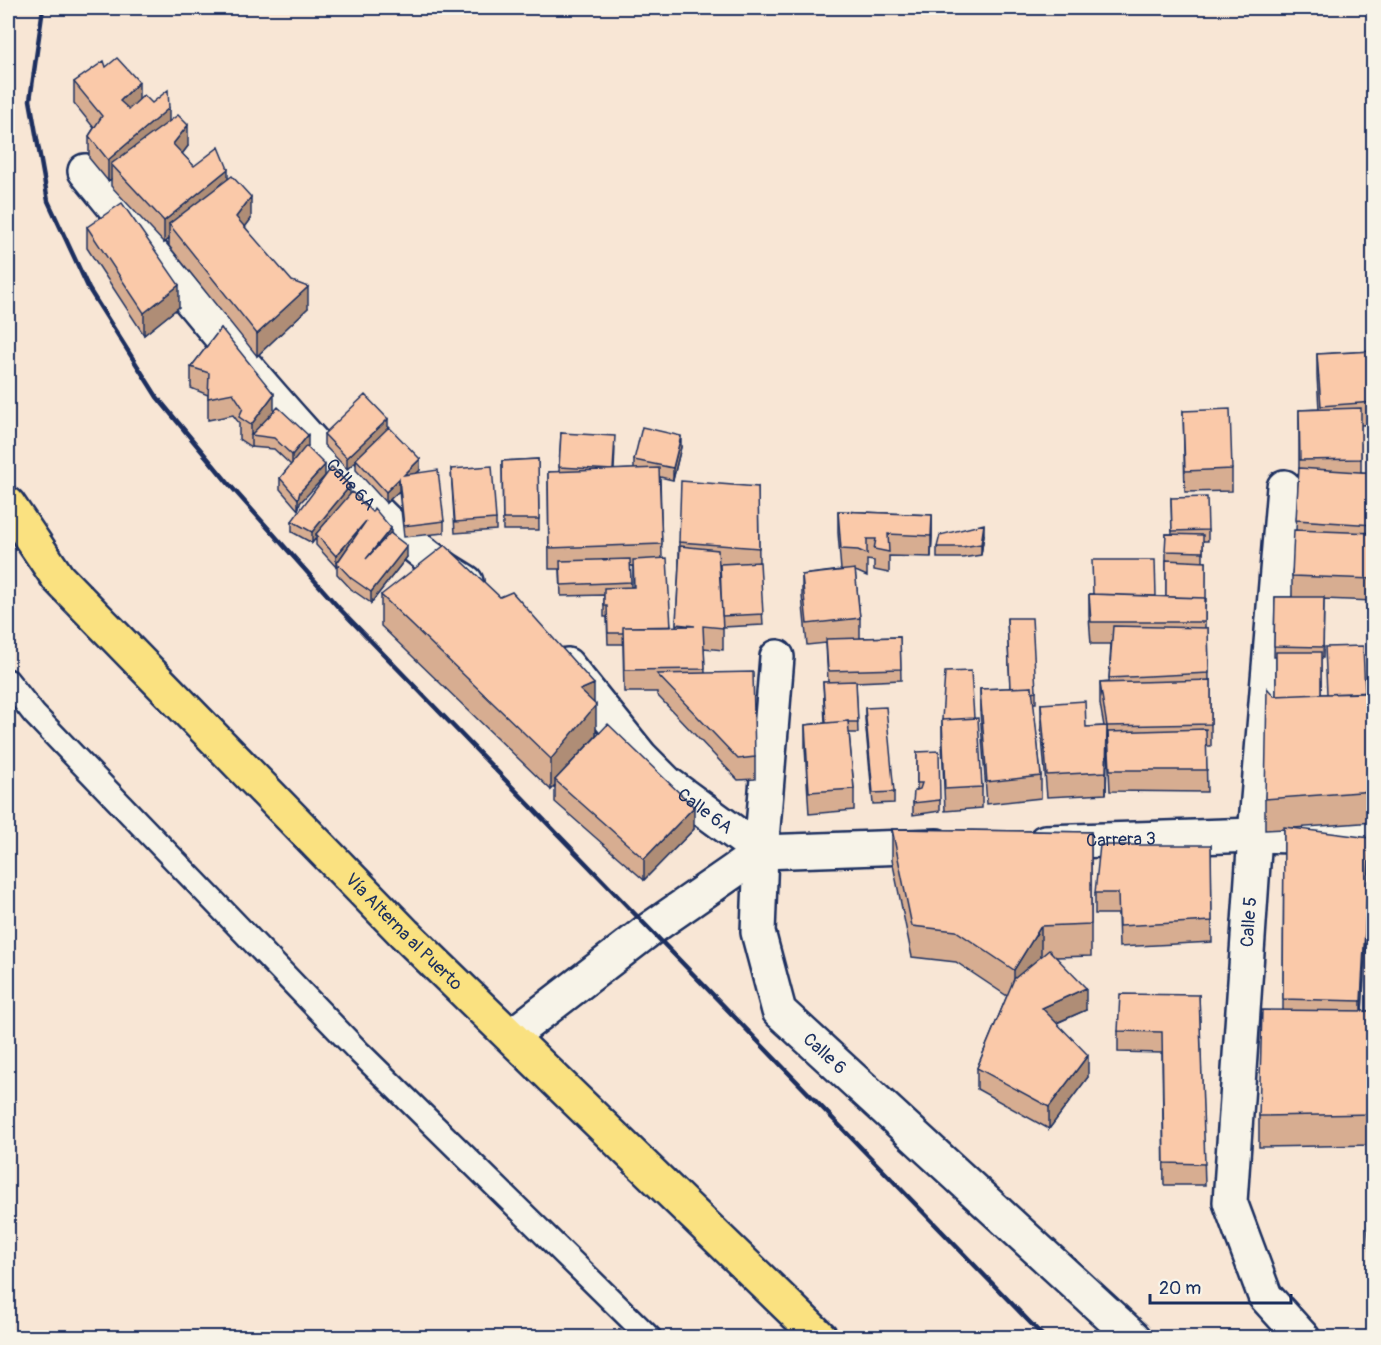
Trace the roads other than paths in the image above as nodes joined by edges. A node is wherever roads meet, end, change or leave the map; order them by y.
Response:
1 (85, 171) dead end
2 (1284, 487) dead end
3 (8, 504) edge
4 (487, 594) edge
5 (551, 646) edge
6 (777, 657) dead end
7 (8, 681) edge
8 (1255, 835) junction
9 (1374, 838) edge
10 (1019, 843) edge
11 (961, 845) edge
12 (760, 852) junction
13 (511, 1036) junction
14 (650, 1338) edge
15 (821, 1338) edge
16 (1134, 1338) edge
17 (1303, 1338) edge

1 - 4 street, Calle 6A
2 - 8 street, Calle 5
3 - 13 main road, Vía Alterna al Puerto
5 - 12 street, Calle 6A
6 - 12 street, Calle 6
7 - 14 lane
8 - 9 street, Carrera 3
8 - 10 street, Carrera 3
8 - 17 street, Calle 5
11 - 12 street
12 - 13 street
12 - 16 street, Calle 6
13 - 15 main road, Vía Alterna al Puerto

